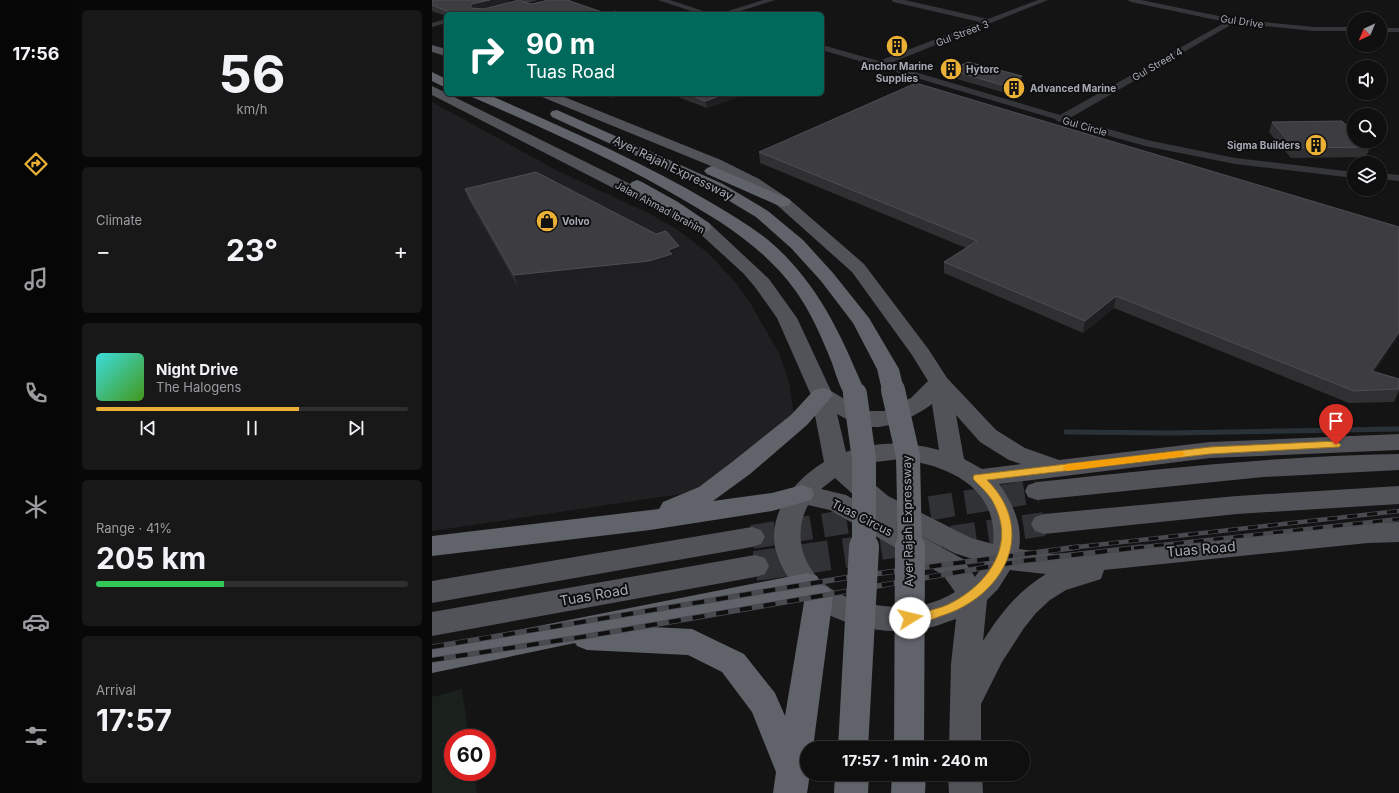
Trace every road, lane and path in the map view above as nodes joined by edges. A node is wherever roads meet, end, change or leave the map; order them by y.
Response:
1 (534, 0) edge
2 (662, 0) edge
3 (771, 0) edge
4 (896, 0) edge
5 (1044, 0) edge
6 (1131, 0) edge
7 (1020, 2) dead end
8 (1034, 4) junction
9 (485, 12) edge
10 (701, 12) edge
11 (730, 12) edge
12 (1233, 21) junction
13 (444, 22) edge
14 (989, 22) junction
15 (432, 25) edge
16 (1347, 29) edge
17 (1395, 30) edge
18 (1399, 35) edge
19 (432, 48) edge
20 (824, 48) edge
21 (444, 53) edge
22 (880, 64) junction
23 (432, 75) edge
24 (444, 80) edge
25 (444, 83) edge
26 (432, 90) edge
27 (468, 96) edge
28 (480, 96) edge
29 (546, 101) edge
30 (567, 118) junction
31 (1060, 119) junction
32 (1347, 174) edge
33 (1387, 177) edge
34 (1399, 178) edge
35 (783, 202) junction
36 (703, 227) junction
37 (939, 382) junction
38 (822, 395) junction
39 (1399, 442) edge
40 (1399, 462) edge
41 (953, 463) junction
42 (837, 466) junction
43 (1058, 469) junction
44 (978, 478) junction
45 (1037, 491) tunnel mouth
46 (802, 494) junction
47 (1399, 496) edge
48 (650, 520) junction
49 (1044, 524) tunnel mouth
50 (1399, 532) edge
51 (752, 537) tunnel mouth
52 (432, 546) edge
53 (1162, 553) junction
54 (1003, 558) junction
55 (755, 566) tunnel mouth
56 (813, 590) junction
57 (432, 592) edge
58 (973, 596) junction
59 (432, 624) edge
60 (562, 635) junction
61 (432, 660) edge
62 (965, 704) junction
63 (853, 741) edge
64 (909, 741) edge
65 (965, 741) edge
66 (851, 781) edge
67 (909, 781) edge
68 (966, 781) edge
69 (792, 783) edge
70 (850, 793) edge
71 (908, 793) edge
72 (966, 793) edge

1 - 9 street
2 - 10 street
3 - 11 street
4 - 14 street
5 - 8 street, Gul Street 3
6 - 12 street, Gul Drive
7 - 8 street
8 - 14 street, Gul Street 3
12 - 16 street, Gul Drive
12 - 31 street, Gul Street 4
13 - 15 street
14 - 22 street, Gul Street 3
17 - 18 street
19 - 21 main road
20 - 22 street, Gul Circle
22 - 31 street, Gul Circle
23 - 24 highway
23 - 25 highway
26 - 36 main road, Jalan Ahmad Ibrahim
27 - 36 highway
28 - 63 highway, Ayer Rajah Expressway, bridge
29 - 30 highway, Ayer Rajah Expressway
29 - 35 main road
30 - 35 highway
30 - 64 highway, Ayer Rajah Expressway, bridge
31 - 32 street, Gul Circle
33 - 34 street
35 - 37 main road
36 - 38 main road, Jalan Ahmad Ibrahim
37 - 38 main road
37 - 41 main road
37 - 43 main road
38 - 42 main road, Jalan Ahmad Ibrahim
38 - 48 highway
39 - 43 main road
40 - 45 main road
41 - 42 main road
41 - 44 main road
42 - 46 main road
42 - 54 main road, Tuas Circus
43 - 44 main road
44 - 54 main road
46 - 48 highway
46 - 56 main road
46 - 58 main road, Tuas Circus
47 - 49 main road
48 - 52 highway
50 - 53 main road, Tuas Road
51 - 57 main road
53 - 54 main road, Tuas Road
53 - 62 main road
54 - 58 main road
55 - 59 main road, Tuas Road
56 - 58 main road
56 - 60 highway
56 - 69 highway
58 - 62 main road
60 - 61 highway
60 - 69 highway
62 - 65 main road
66 - 70 highway
67 - 71 highway
68 - 72 main road

